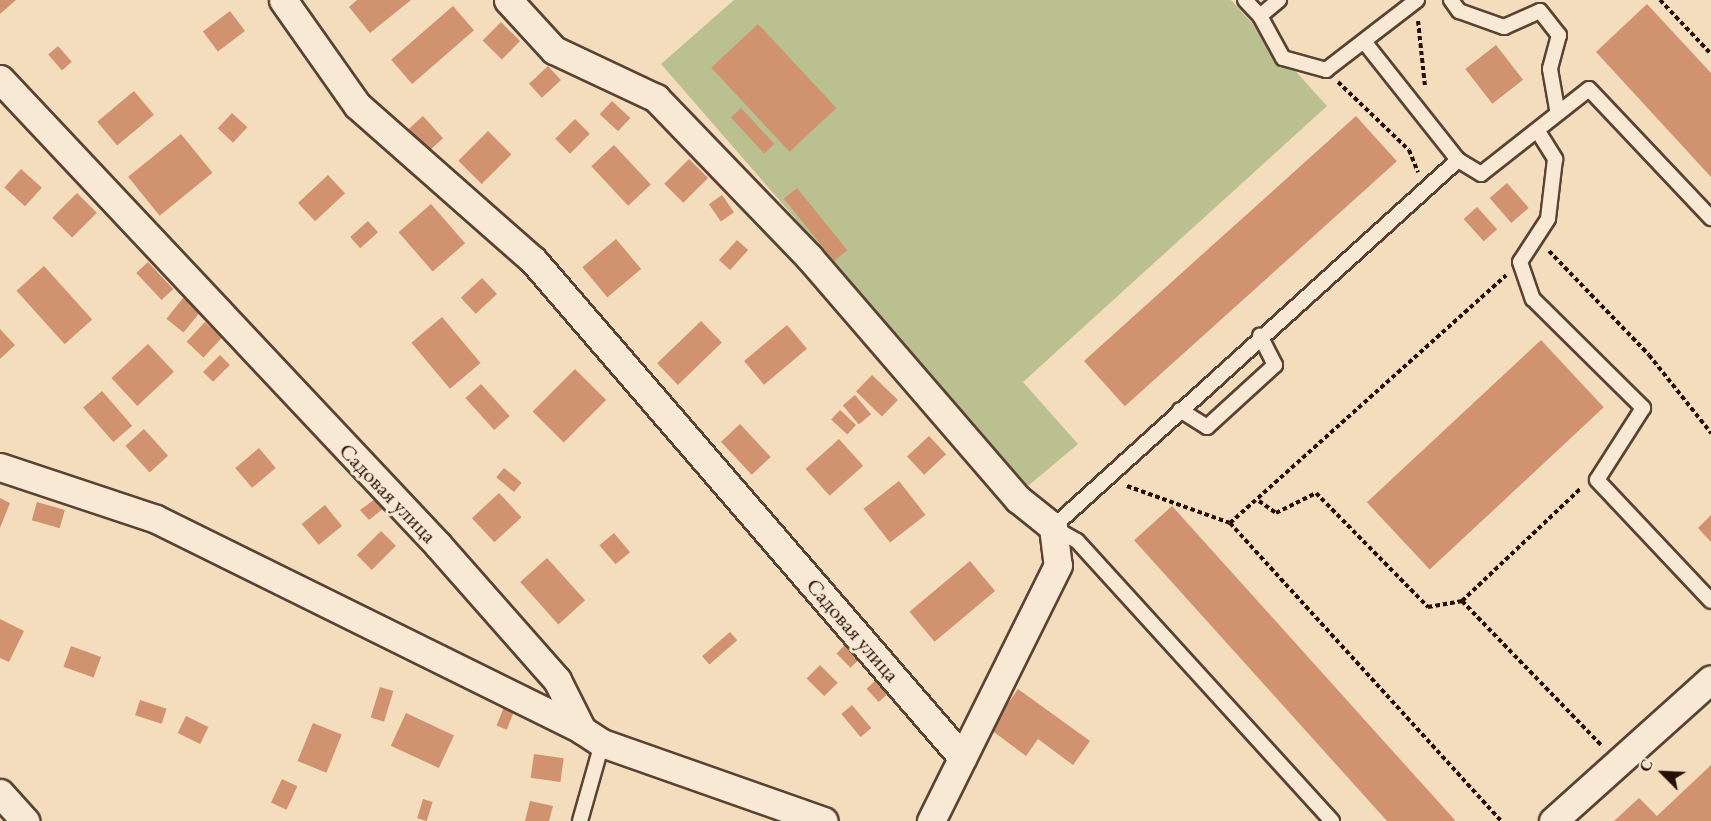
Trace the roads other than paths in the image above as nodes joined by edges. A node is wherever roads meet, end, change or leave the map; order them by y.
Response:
1 (284, 0) edge
2 (508, 0) edge
3 (1245, 0) edge
4 (1279, 0) edge
5 (1417, 0) edge
6 (1451, 0) edge
7 (1260, 16) junction
8 (1366, 44) junction
9 (0, 79) edge
10 (1557, 109) junction
11 (1539, 133) junction
12 (1458, 160) junction
13 (1711, 218) edge
14 (1260, 336) junction
15 (1180, 410) junction
16 (0, 466) edge
17 (1053, 527) junction
18 (1711, 601) edge
19 (1711, 679) edge
20 (592, 737) junction
21 (962, 758) junction
22 (0, 793) edge
23 (25, 821) edge
24 (580, 821) edge
25 (825, 821) edge
26 (931, 821) edge
27 (1332, 821) edge
28 (1553, 821) edge

1 - 21 street, Садовая улица
2 - 17 street
3 - 7 lane
4 - 7 lane
5 - 8 lane
6 - 10 lane
7 - 8 lane
8 - 12 lane
9 - 20 street, Садовая улица
10 - 11 lane
10 - 13 lane
11 - 12 lane
11 - 18 lane
12 - 14 lane
14 - 15 lane
14 - 15 lane
15 - 17 lane
16 - 20 street
17 - 21 street
17 - 27 lane
19 - 28 street
20 - 24 lane
20 - 25 street
21 - 26 street
22 - 23 street

